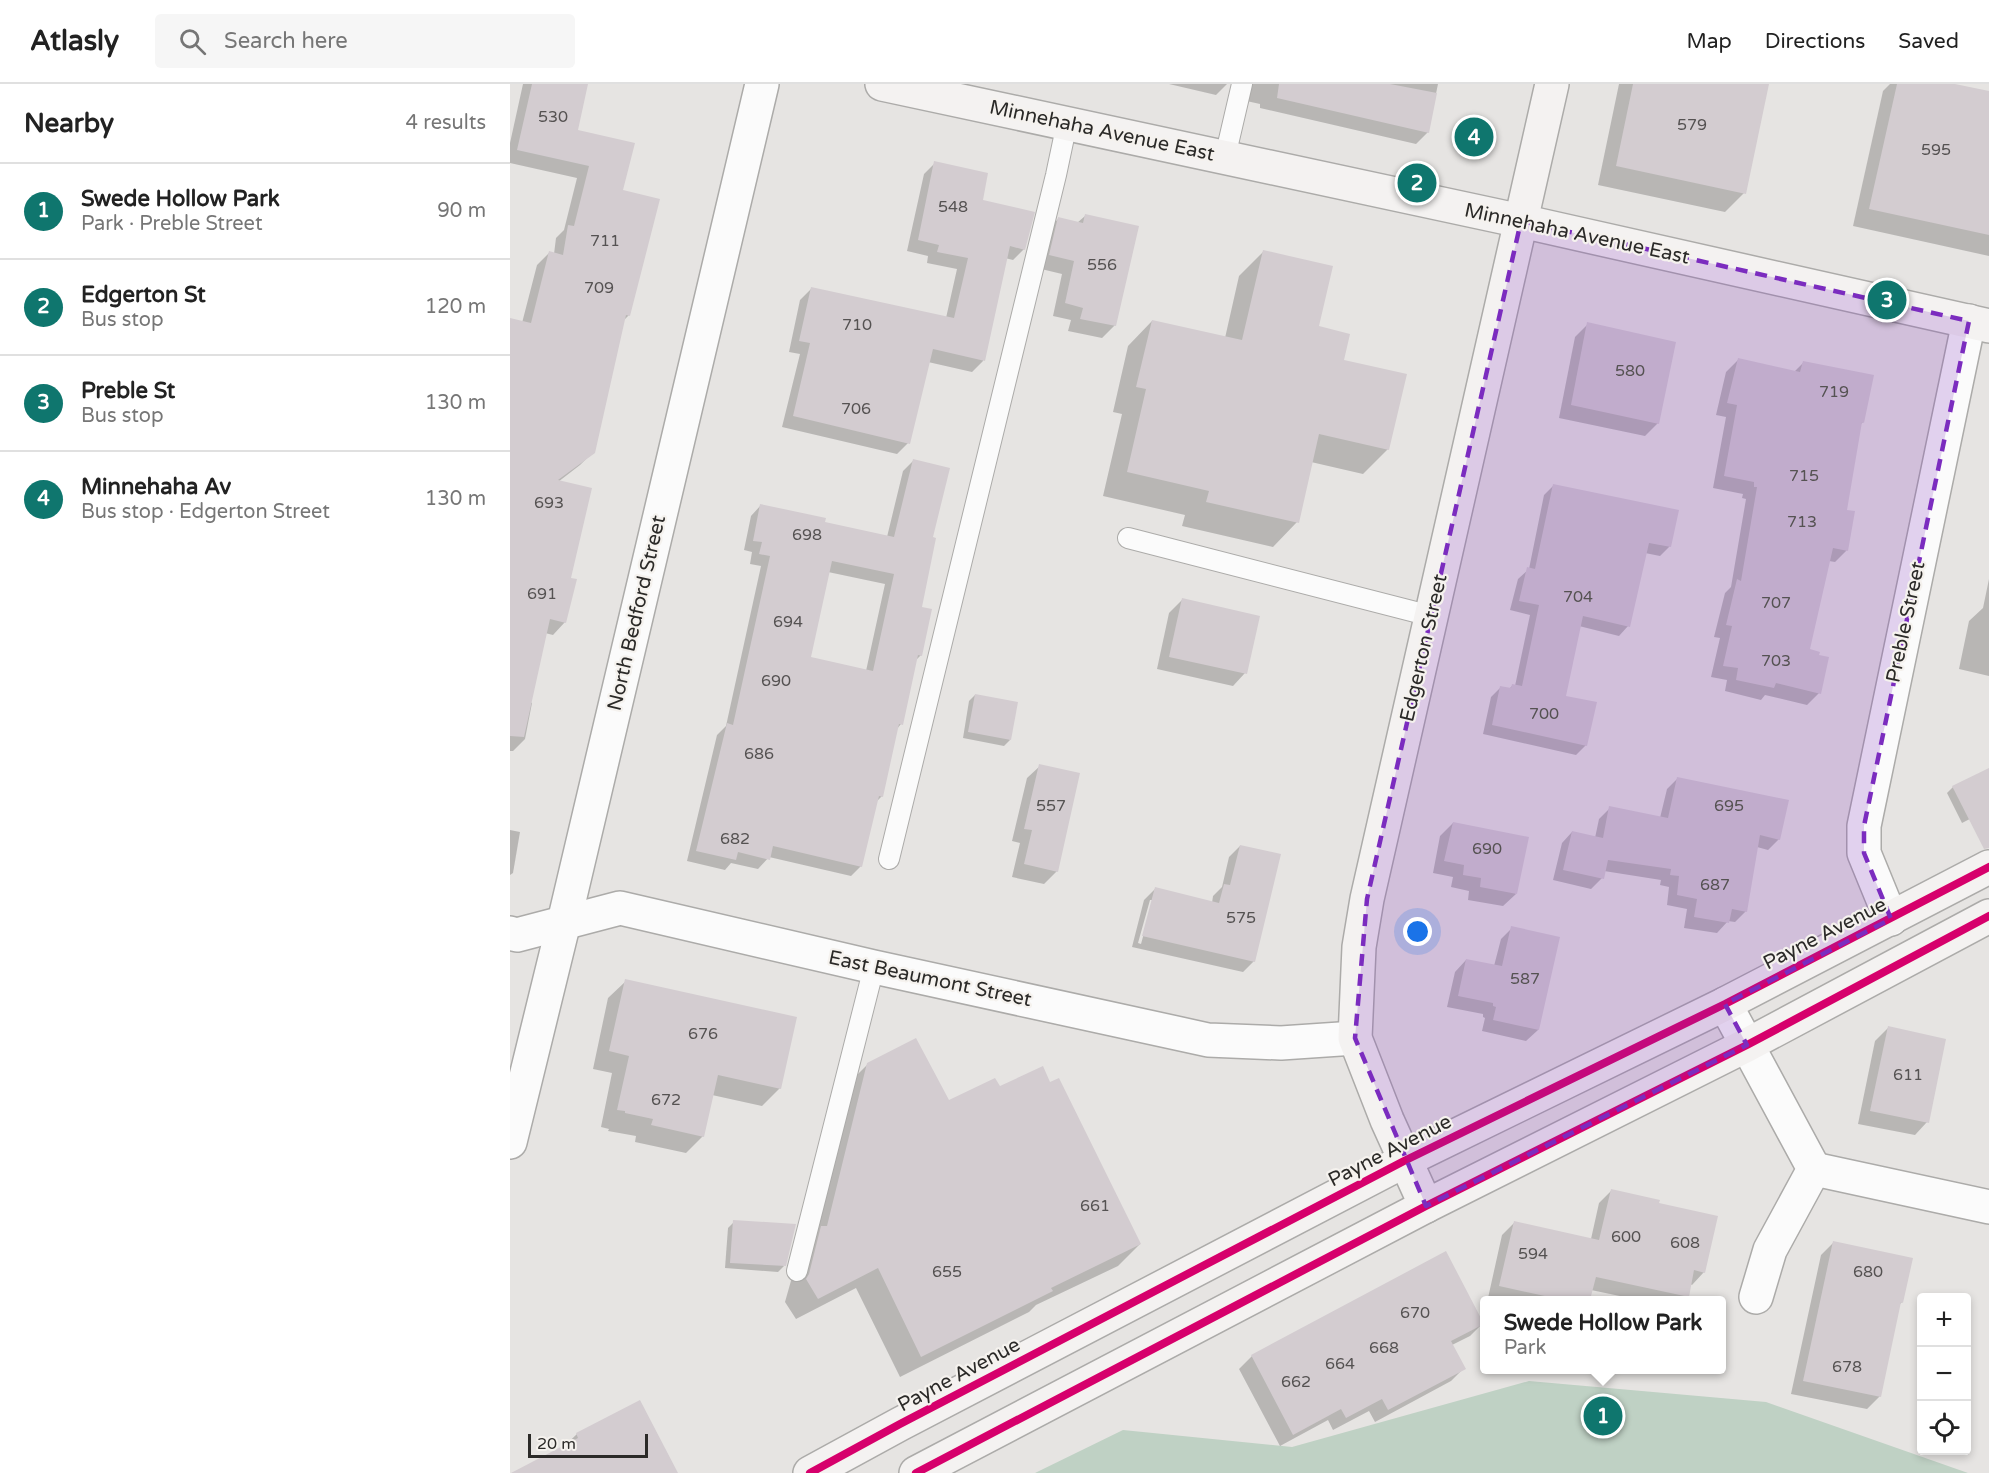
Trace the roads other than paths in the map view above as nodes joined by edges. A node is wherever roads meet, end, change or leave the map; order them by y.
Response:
1 (762, 84) edge
2 (882, 84) edge
3 (1242, 84) edge
4 (1552, 84) edge
5 (932, 89) edge
6 (1067, 123) junction
7 (1225, 157) junction
8 (1521, 220) junction
9 (1979, 324) edge
10 (1128, 538) dead end
11 (1431, 616) junction
12 (889, 859) dead end
13 (1989, 867) edge
14 (1989, 916) edge
15 (1891, 919) junction
16 (564, 922) junction
17 (510, 933) edge
18 (874, 967) junction
19 (1725, 1004) junction
20 (1355, 1038) junction
21 (1747, 1045) junction
22 (510, 1142) edge
23 (1404, 1161) junction
24 (1814, 1169) junction
25 (1426, 1206) junction
26 (1989, 1207) edge
27 (797, 1271) dead end
28 (1756, 1297) dead end
29 (810, 1473) edge
30 (916, 1473) edge

1 - 16 street, North Bedford Street
2 - 5 street, Minnehaha Avenue East
3 - 7 lane
4 - 8 street, Edgerton Street
5 - 6 street, Minnehaha Avenue East
6 - 7 street, Minnehaha Avenue East
6 - 12 lane
7 - 8 street, Minnehaha Avenue East
8 - 9 street, Minnehaha Avenue East
8 - 11 street, Edgerton Street
9 - 15 street, Preble Street
10 - 11 lane
11 - 20 street, Edgerton Street
13 - 15 street, Payne Avenue
14 - 21 street
15 - 19 street, Payne Avenue
16 - 17 street, East Beaumont Street
16 - 18 street, East Beaumont Street
16 - 22 street, North Bedford Street
18 - 20 street, East Beaumont Street
18 - 27 lane
19 - 21 street
19 - 23 street, Payne Avenue
20 - 23 street, Edgerton Street
21 - 24 street
21 - 25 street
23 - 25 street, Edgerton Street
23 - 29 street, Payne Avenue
24 - 26 street
24 - 28 street
25 - 30 street

